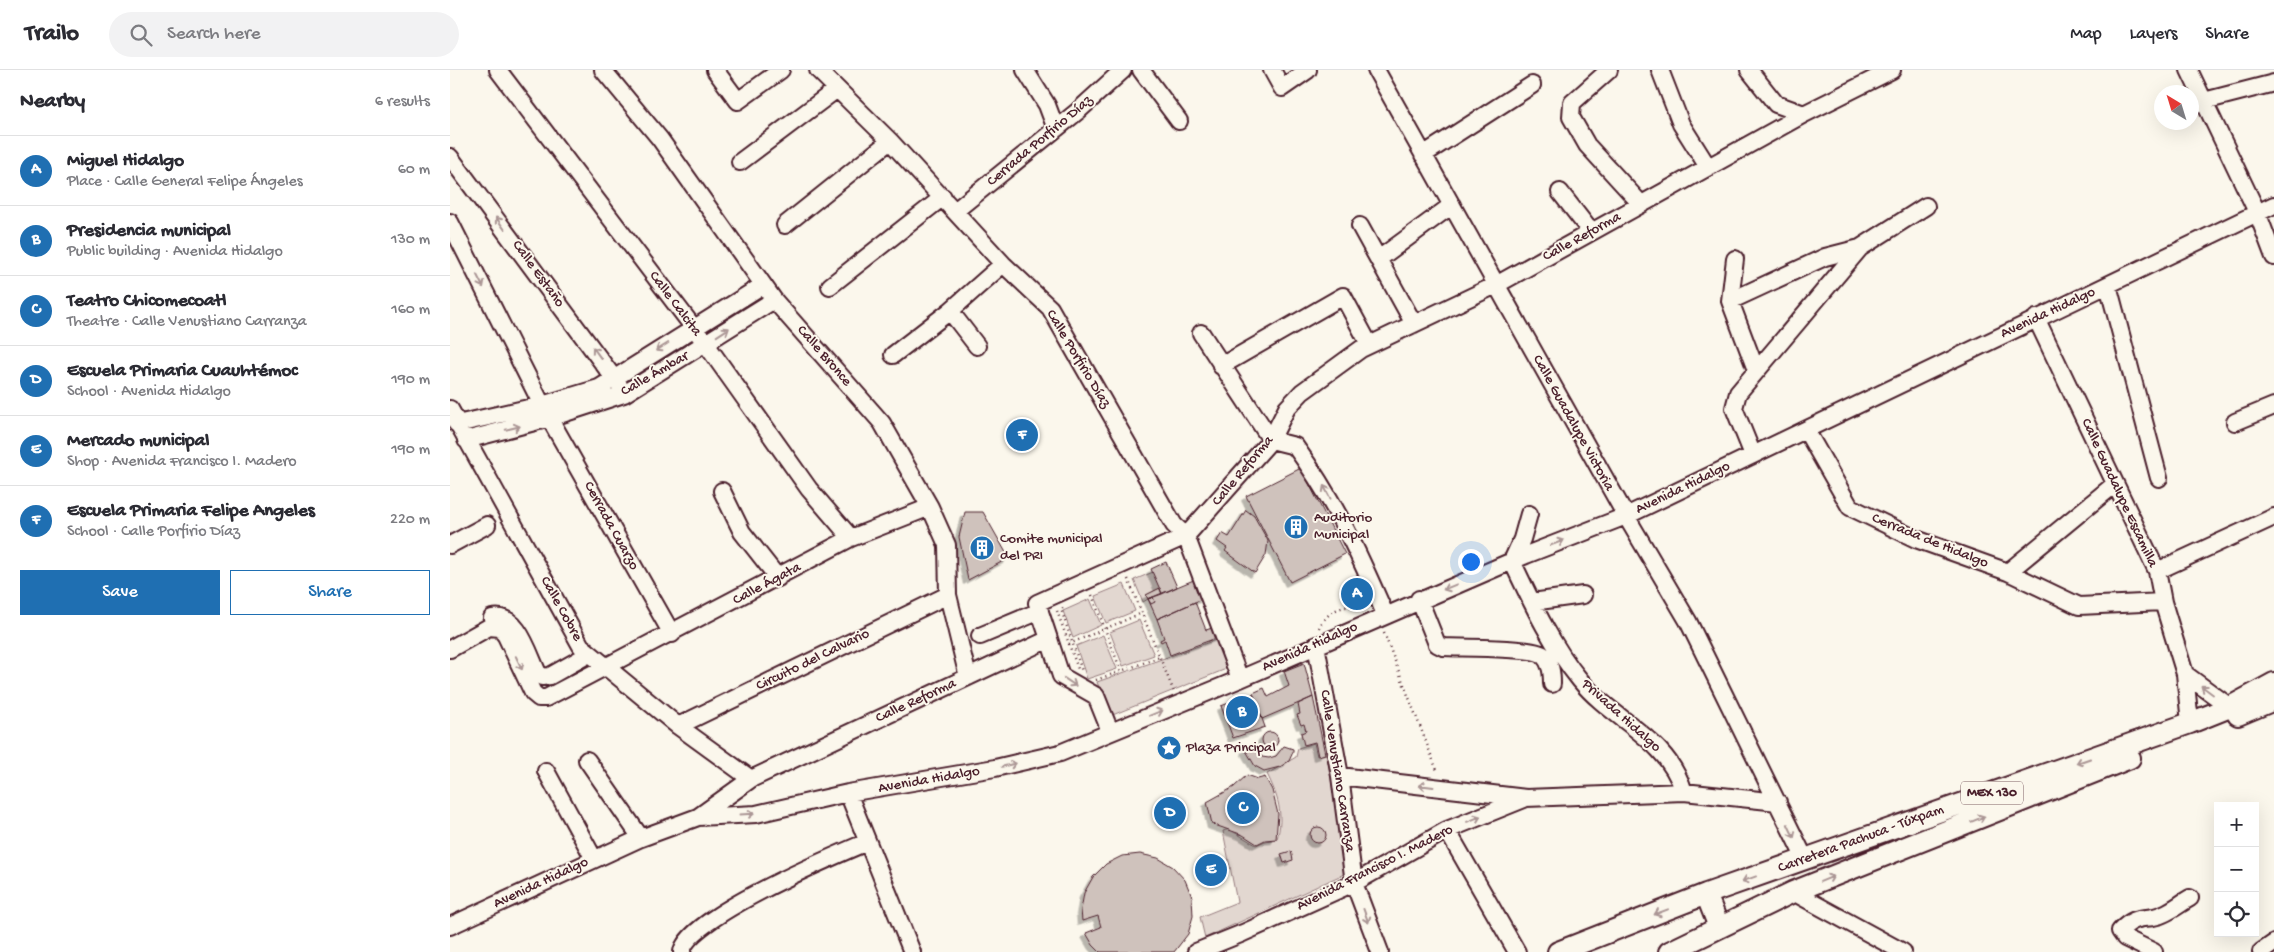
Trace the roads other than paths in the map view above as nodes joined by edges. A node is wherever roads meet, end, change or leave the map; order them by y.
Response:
1 (498, 70) edge
2 (603, 70) edge
3 (715, 70) edge
4 (781, 70) edge
5 (818, 70) edge
6 (1025, 70) edge
7 (1122, 70) edge
8 (1141, 70) edge
9 (1272, 70) edge
10 (1308, 70) edge
11 (1376, 70) edge
12 (1609, 70) edge
13 (1660, 70) edge
14 (1749, 70) edge
15 (2189, 70) edge
16 (1885, 72) edge
17 (2274, 83) edge
18 (1532, 85) dead end
19 (837, 89) junction
20 (2204, 101) junction
21 (1804, 114) junction
22 (1179, 121) dead end
23 (1056, 129) junction
24 (890, 141) junction
25 (1423, 155) junction
26 (450, 157) edge
27 (740, 162) dead end
28 (1708, 167) junction
29 (1560, 192) dead end
30 (943, 197) junction
31 (1641, 204) junction
32 (1452, 205) junction
33 (2274, 205) edge
34 (1926, 206) dead end
35 (955, 211) junction
36 (2257, 212) junction
37 (450, 222) edge
38 (785, 225) dead end
39 (1360, 226) dead end
40 (1591, 232) junction
41 (1860, 248) junction
42 (2274, 257) edge
43 (1380, 258) junction
44 (1735, 259) dead end
45 (1003, 264) junction
46 (763, 285) junction
47 (1496, 285) junction
48 (2108, 285) junction
49 (830, 286) dead end
50 (774, 300) junction
51 (1730, 301) junction
52 (950, 311) junction
53 (2036, 318) junction
54 (1414, 324) junction
55 (693, 328) junction
56 (1201, 333) dead end
57 (706, 344) junction
58 (1369, 344) junction
59 (977, 346) dead end
60 (893, 355) dead end
61 (1221, 366) junction
62 (1756, 370) junction
63 (614, 377) junction
64 (624, 394) junction
65 (2274, 406) edge
66 (546, 411) junction
67 (453, 416) edge
68 (2235, 422) dead end
69 (1806, 430) junction
70 (466, 440) junction
71 (1271, 440) junction
72 (1753, 455) junction
73 (2160, 478) dead end
74 (2115, 484) junction
75 (722, 491) dead end
76 (930, 507) junction
77 (1529, 514) dead end
78 (1626, 516) junction
79 (2274, 517) edge
80 (487, 524) dead end
81 (1186, 536) junction
82 (851, 538) junction
83 (450, 545) edge
84 (1512, 561) junction
85 (2157, 571) junction
86 (2008, 572) junction
87 (778, 578) junction
88 (948, 595) junction
89 (1583, 595) dead end
90 (1419, 599) junction
91 (1532, 602) junction
92 (2164, 602) junction
93 (1040, 611) junction
94 (1382, 616) junction
95 (492, 622) junction
96 (672, 634) junction
97 (980, 636) dead end
98 (450, 640) edge
99 (1049, 640) junction
100 (1316, 645) junction
101 (450, 649) edge
102 (589, 654) junction
103 (606, 666) junction
104 (2185, 674) junction
105 (968, 677) junction
106 (1240, 679) junction
107 (2274, 683) edge
108 (1552, 684) dead end
109 (2274, 700) edge
110 (2230, 707) junction
111 (2190, 723) junction
112 (678, 726) junction
113 (1110, 732) junction
114 (587, 760) dead end
115 (546, 771) dead end
116 (1340, 776) junction
117 (751, 779) junction
118 (1684, 792) junction
119 (848, 794) junction
120 (1526, 798) junction
121 (1778, 802) junction
122 (698, 817) junction
123 (1447, 830) junction
124 (641, 838) junction
125 (867, 842) junction
126 (594, 859) junction
127 (1805, 859) junction
128 (1354, 883) junction
129 (1793, 892) junction
130 (1706, 894) junction
131 (2190, 898) dead end
132 (450, 926) edge
133 (1719, 927) junction
134 (2274, 943) edge
135 (682, 952) edge
136 (912, 952) edge
137 (1196, 952) edge
138 (1380, 952) edge
139 (1517, 952) edge
140 (1558, 952) edge
141 (1671, 952) edge
142 (1903, 952) edge
143 (2154, 952) edge
144 (2261, 952) edge

1 - 55 street, Calle Calcita
2 - 46 street, Calle Bronce
3 - 4 street
5 - 19 street, Calle Porfirio Díaz
6 - 23 street
7 - 23 street, Cerrada Porfirio Díaz
8 - 22 street
9 - 10 street
11 - 25 street, Calle Guadalupe Victoria
12 - 31 street
13 - 28 street
14 - 21 street
15 - 20 street
16 - 21 street, Calle Reforma
17 - 20 street
18 - 25 street
19 - 24 street, Calle Porfirio Díaz
19 - 27 street
20 - 36 street
21 - 28 street, Calle Reforma
23 - 35 street, Cerrada Porfirio Díaz
24 - 30 street, Calle Porfirio Díaz
24 - 38 street
25 - 32 street, Calle Guadalupe Victoria
63 -> 26 street, Calle Estaño
28 - 31 street, Calle Reforma
29 - 40 street
30 - 35 street, Calle Porfirio Díaz
30 - 49 street
31 - 40 street, Calle Reforma
32 - 43 street
32 - 47 street, Calle Guadalupe Victoria
33 - 36 street, Avenida Hidalgo
34 - 41 street
35 - 45 street, Calle Porfirio Díaz
36 - 42 street
36 - 48 street, Avenida Hidalgo
37 -> 66 street
39 - 43 street
40 - 47 street, Calle Reforma
41 - 51 street
41 - 62 street
43 - 54 street
44 - 51 street
45 - 52 street
45 - 81 street, Calle Porfirio Díaz
46 - 50 street, Calle Bronce
46 - 55 street, Calle Ámbar
47 - 54 street, Calle Reforma
47 - 78 street, Calle Guadalupe Victoria
48 - 53 street, Avenida Hidalgo
48 - 73 street
57 -> 50 street, Calle Ámbar
50 - 76 street, Calle Bronce
51 - 62 street
52 - 59 street
52 - 60 street
53 - 69 street, Avenida Hidalgo
53 - 74 street, Calle Guadalupe Escamilla
54 - 58 street, Calle Reforma
55 - 57 street, Calle Calcita
55 -> 63 street, Calle Ámbar
56 - 61 street
57 - 64 street, Calle Ámbar
57 - 82 street, Calle Calcita
58 - 61 street
58 - 71 street, Calle Reforma
61 - 71 street
62 - 72 street
63 - 64 street, Calle Estaño
63 - 66 street, Calle Ámbar
64 - 66 street, Calle Ámbar
65 - 68 street
66 - 67 street, Calle Ámbar
70 -> 66 street, Calle Ámbar
66 - 96 street, Cerrada Cuarzo
67 - 70 street, Calle Cobre
69 - 72 street, Avenida Hidalgo
69 - 86 street, Cerrada de Hidalgo
70 - 102 street, Calle Cobre
71 - 81 street, Calle Reforma
94 -> 71 street
72 - 78 street, Avenida Hidalgo
74 - 85 street, Calle Guadalupe Escamilla
74 - 86 street, Cerrada de Hidalgo
75 - 87 street
76 - 82 street, Calle Ágata
76 - 88 street, Calle Bronce
77 - 84 street
84 -> 78 street, Avenida Hidalgo
78 - 121 street, Calle Guadalupe Victoria
79 - 85 street
80 - 83 street
81 - 93 street, Calle Reforma
81 - 106 street, Calle Porfirio Díaz
82 - 87 street, Calle Ágata
84 -> 90 street, Avenida Hidalgo
84 - 91 street, Privada Hidalgo
85 - 92 street, Calle Guadalupe Escamilla
86 - 92 street, Cerrada de Hidalgo
87 - 96 street, Calle Ágata
88 - 105 street, Calle Bronce
88 - 112 street, Circuito del Calvario
89 - 91 street
90 - 94 street, Avenida Hidalgo
90 - 108 street
91 - 118 street, Privada Hidalgo
92 - 104 street, Calle Guadalupe Escamilla
93 - 97 street
93 - 99 street
94 - 100 street, Avenida Hidalgo
95 - 98 street
95 - 101 street
95 - 102 street
95 -> 103 street, Calle Ágata
96 - 103 street, Calle Ágata
99 - 105 street, Calle Reforma
99 -> 113 street
100 - 106 street, Avenida Hidalgo
100 - 116 street, Calle Venustiano Carranza
102 - 103 street, Calle Cobre
103 - 112 street, Calle Cobre
110 -> 104 street
104 - 111 street, Calle Guadalupe Escamilla
105 - 117 street, Calle Reforma
113 -> 106 street, Avenida Hidalgo
107 - 110 main road, Carretera Pachuca - Túxpam / MEX 130
129 -> 109 main road, Carretera Pachuca - Túxpam / MEX 130
110 - 111 main road, Carretera Pachuca - Túxpam / MEX 130
111 -> 127 main road, Carretera Pachuca - Túxpam / MEX 130
112 - 117 street, Calle Cobre
119 -> 113 street, Avenida Hidalgo
114 - 124 street
115 - 126 street
120 -> 116 street
116 - 128 street, Calle Venustiano Carranza
117 - 122 street, Calle Reforma
118 - 120 street
118 - 121 street
122 -> 119 street, Avenida Hidalgo
119 - 125 street
123 -> 120 street, Avenida Francisco I. Madero
121 -> 127 street, Calle Guadalupe Victoria
122 - 124 street, Avenida Hidalgo
123 - 128 street, Avenida Francisco I. Madero
123 - 139 street
124 - 126 street, Avenida Hidalgo
125 - 135 street
125 - 136 street
126 - 132 street, Avenida Hidalgo
127 -> 130 main road, Carretera Pachuca - Túxpam / MEX 130
128 - 137 street, Avenida Francisco I. Madero
128 -> 138 street, Calle Venustiano Carranza
129 - 133 main road, Carretera Pachuca - Túxpam / MEX 130
129 - 142 street
130 - 133 main road
130 -> 140 main road, Carretera Pachuca - Túxpam / MEX 130
131 - 143 street
133 - 141 main road, Carretera Pachuca - Túxpam / MEX 130
134 - 144 street

